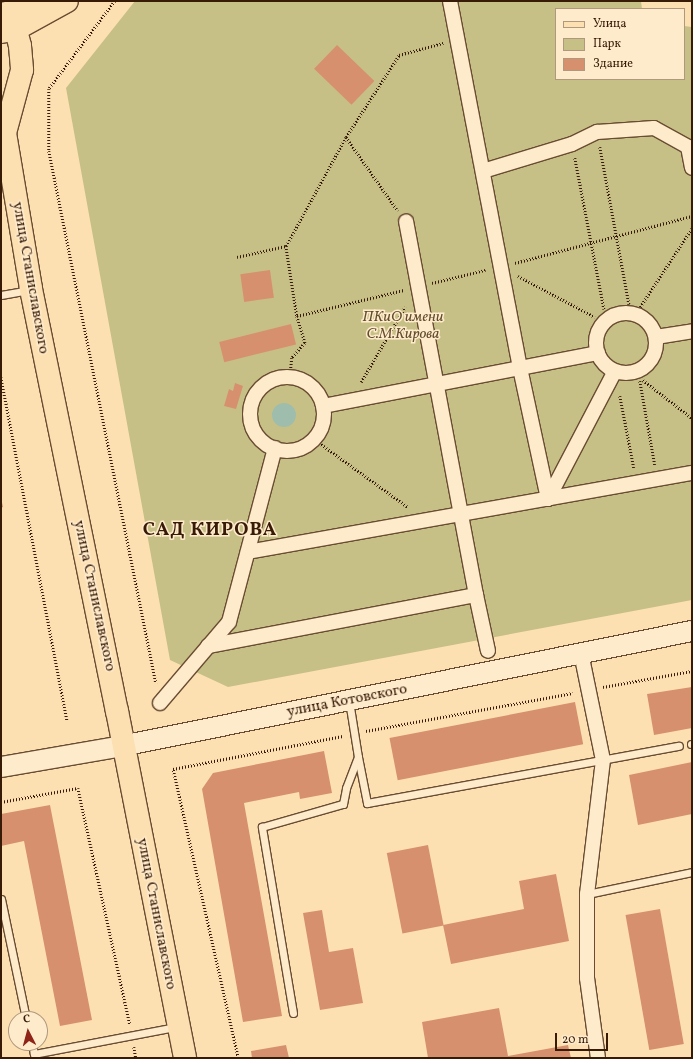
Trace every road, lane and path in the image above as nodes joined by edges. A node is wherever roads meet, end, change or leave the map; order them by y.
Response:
1 (33, 1) edge
2 (67, 1) edge
3 (115, 1) edge
4 (450, 1) edge
5 (7, 22) edge
6 (459, 39) junction
7 (3, 130) edge
8 (597, 132) junction
9 (346, 137) junction
10 (572, 144) junction
11 (692, 168) edge
12 (483, 171) junction
13 (692, 216) edge
14 (406, 222) joint
15 (692, 228) edge
16 (616, 236) junction
17 (591, 243) junction
18 (286, 246) junction
19 (237, 257) dead end
20 (501, 266) junction
21 (418, 286) junction
22 (31, 289) junction
23 (1, 294) edge
24 (634, 310) junction
25 (297, 316) junction
26 (602, 318) junction
27 (692, 331) edge
28 (656, 337) junction
29 (598, 353) junction
30 (520, 368) junction
31 (290, 377) junction
32 (617, 377) junction
33 (640, 377) junction
34 (1, 378) edge
35 (436, 385) junction
36 (349, 402) junction
37 (323, 406) junction
38 (692, 418) edge
39 (314, 438) junction
40 (275, 448) junction
41 (692, 473) edge
42 (658, 479) junction
43 (636, 482) junction
44 (548, 499) junction
45 (460, 515) junction
46 (426, 520) junction
47 (248, 552) junction
48 (476, 595) junction
49 (692, 631) edge
50 (208, 646) junction
51 (488, 651) dead end
52 (581, 653) junction
53 (349, 700) junction
54 (160, 703) joint
55 (67, 721) dead end
56 (122, 746) junction
57 (679, 746) dead end
58 (358, 757) junction
59 (603, 760) junction
60 (1, 767) edge
61 (1, 802) edge
62 (692, 872) edge
63 (587, 894) junction
64 (1, 899) edge
65 (24, 1011) edge
66 (293, 1013) dead end
67 (179, 1027) junction
68 (132, 1036) junction
69 (34, 1056) edge
70 (136, 1058) edge
71 (185, 1058) edge
72 (598, 1058) edge

1 - 5 main road
2 - 5 main road
3 - 54 path
4 - 6 street
5 - 7 main road
6 - 9 path
6 - 12 street
7 - 22 main road, улица Станиславского
8 - 10 street
8 - 11 street
8 - 16 path
9 - 14 path
9 - 18 path
10 - 12 street
10 - 17 path
12 - 20 street
13 - 16 path
14 - 21 street
15 - 24 path
16 - 17 path
16 - 24 path
17 - 20 path
17 - 26 path
18 - 19 path
18 - 25 path
20 - 21 path
20 - 26 path
20 - 30 street
21 - 25 path
21 - 35 street
21 - 36 path
22 - 23 lane
22 - 56 main road, улица Станиславского
24 - 26 street
24 - 28 street
25 - 31 path
26 - 29 street
27 - 28 street
28 - 33 street
29 - 30 street
29 - 32 street
30 - 35 street
30 - 44 street
31 - 37 street
31 - 40 street
32 - 33 street
32 - 43 path
32 - 44 street
33 - 38 path
33 - 42 path
34 - 55 path
35 - 36 street
35 - 45 street
36 - 37 street
37 - 39 street
39 - 40 street
39 - 46 path
40 - 47 street
41 - 42 street
42 - 43 street
43 - 44 street
44 - 45 street
45 - 46 street
45 - 48 street
46 - 47 street
47 - 50 street
48 - 50 street
48 - 51 street
49 - 52 main road, улица Котовского
50 - 54 street
52 - 53 main road, улица Котовского
52 - 59 street
53 - 56 main road, улица Котовского
53 - 58 lane
56 - 60 main road, улица Котовского
56 - 67 main road, улица Станиславского
57 - 59 lane
58 - 59 lane
58 - 66 lane
59 - 63 street
61 - 68 path
62 - 63 lane
63 - 72 street
64 - 65 lane
67 - 68 lane
67 - 71 main road, улица Станиславского
68 - 69 lane
68 - 70 path

